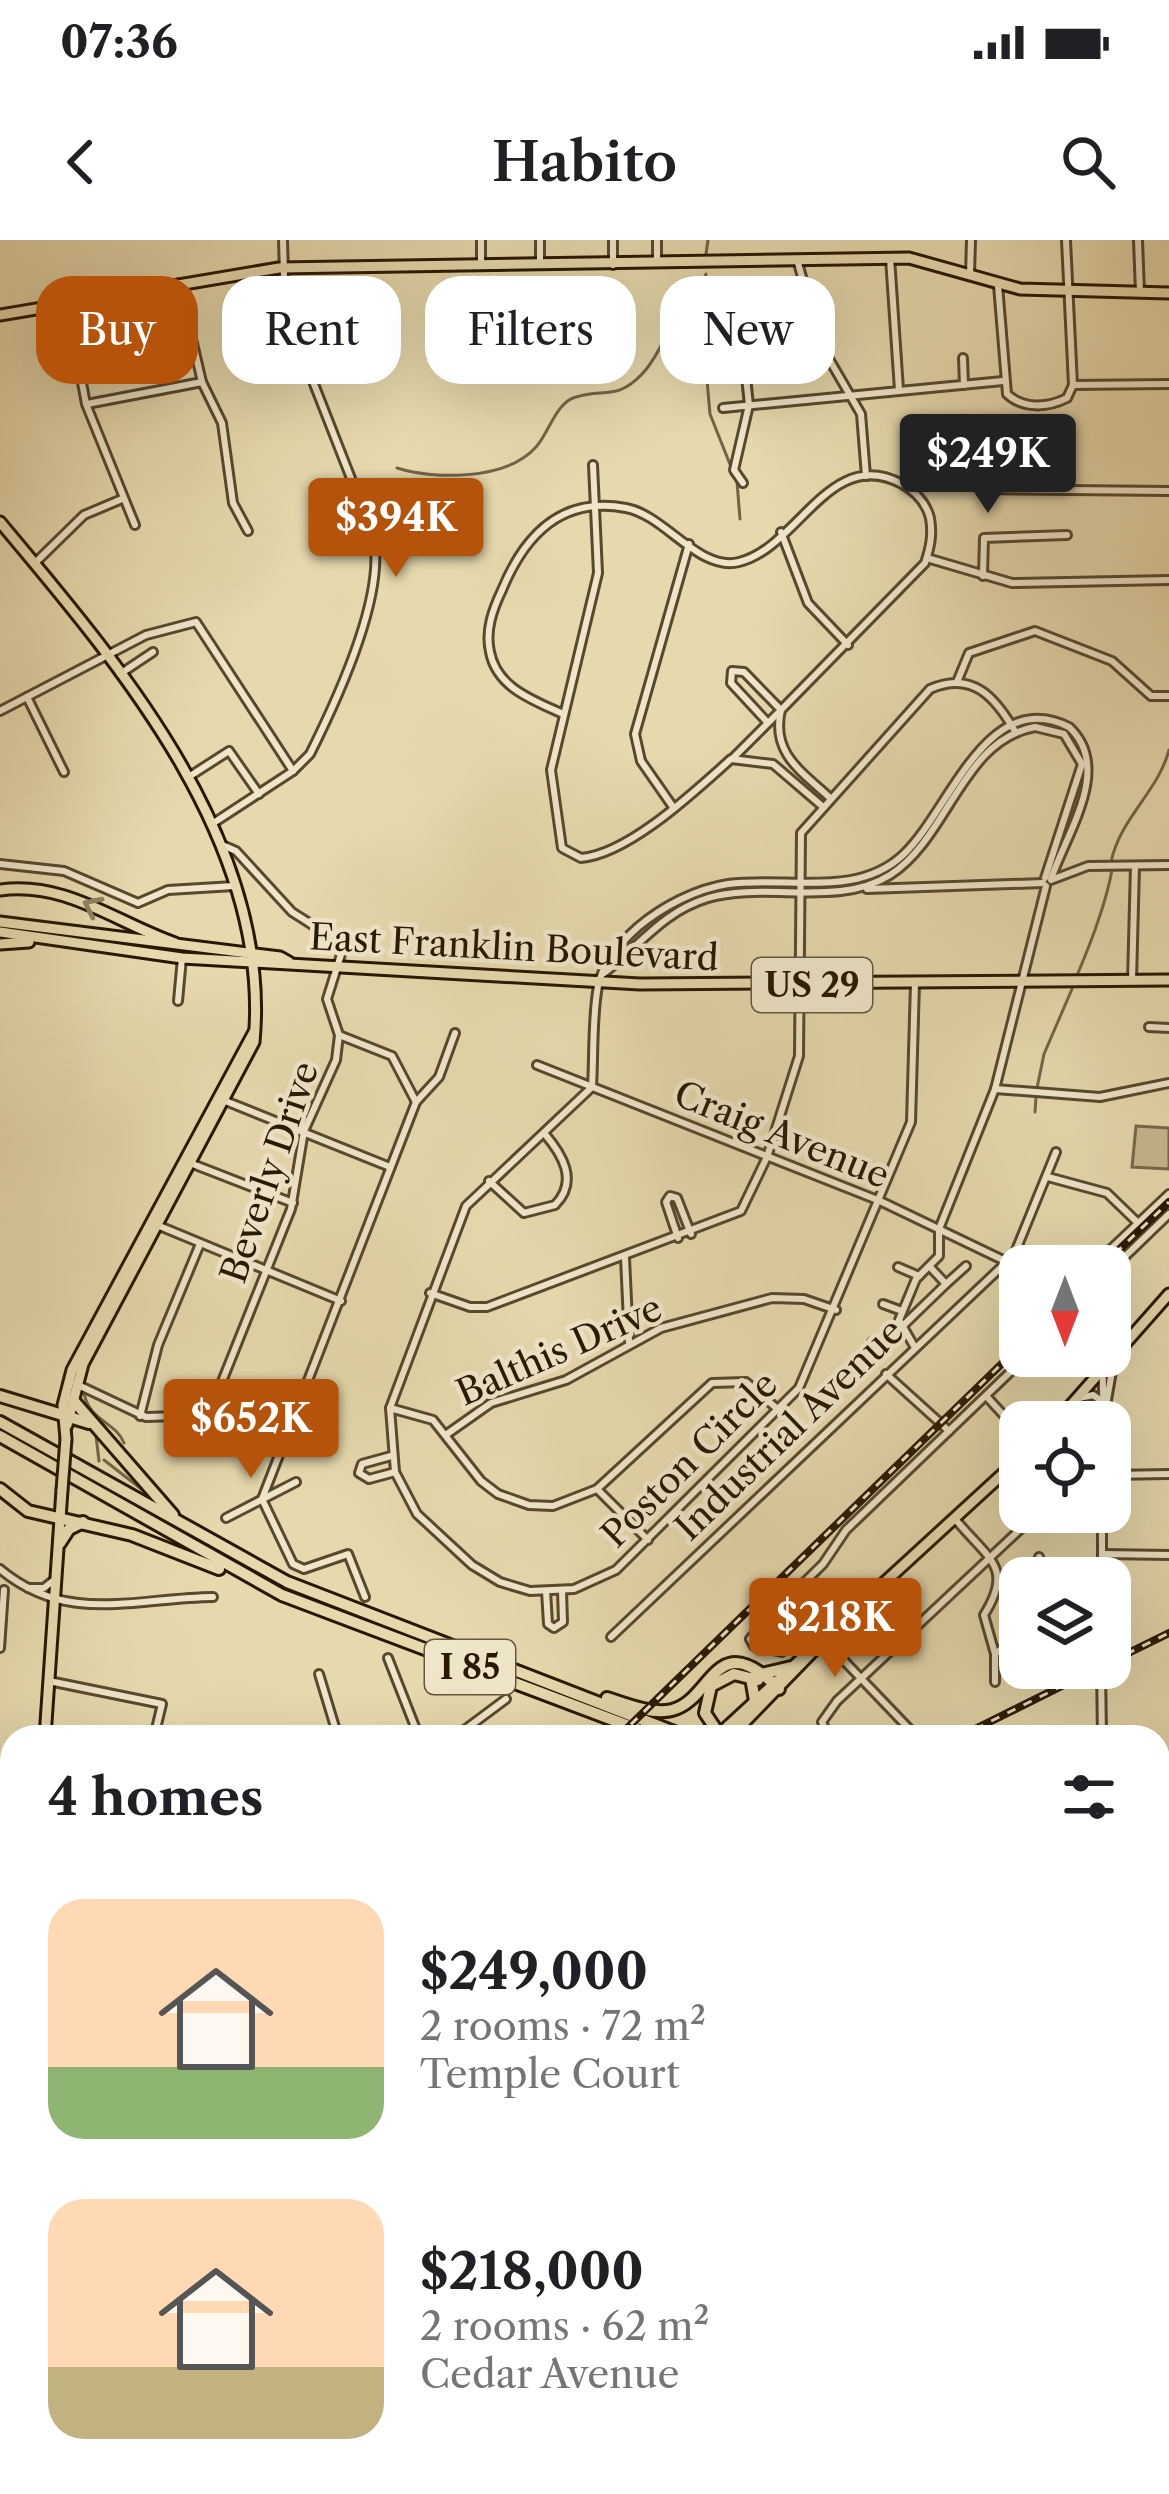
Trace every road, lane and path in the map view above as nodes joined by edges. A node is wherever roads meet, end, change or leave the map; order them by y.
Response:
1 (283, 240) edge
2 (481, 240) edge
3 (540, 240) edge
4 (613, 240) edge
5 (657, 240) edge
6 (971, 240) edge
7 (1066, 240) edge
8 (1138, 240) edge
9 (890, 259) junction
10 (798, 263) junction
11 (613, 265) junction
12 (657, 265) junction
13 (481, 266) junction
14 (540, 266) junction
15 (283, 268) junction
16 (970, 275) junction
17 (198, 279) edge
18 (998, 285) junction
19 (1069, 291) junction
20 (1140, 292) junction
21 (1169, 293) edge
22 (36, 309) edge
23 (0, 315) edge
24 (963, 358) dead end
25 (198, 365) edge
26 (1003, 381) junction
27 (202, 382) junction
28 (82, 384) edge
29 (747, 384) edge
30 (1169, 384) edge
31 (964, 385) junction
32 (1073, 385) junction
33 (899, 390) junction
34 (850, 395) junction
35 (86, 404) junction
36 (749, 405) junction
37 (723, 408) dead end
38 (592, 464) dead end
39 (866, 476) junction
40 (743, 484) dead end
41 (980, 489) dead end
42 (1169, 491) edge
43 (122, 499) junction
44 (597, 506) junction
45 (406, 514) dead end
46 (0, 522) edge
47 (135, 525) dead end
48 (370, 528) junction
49 (248, 531) dead end
50 (781, 532) junction
51 (1067, 535) dead end
52 (689, 544) junction
53 (927, 558) junction
54 (35, 563) junction
55 (983, 576) junction
56 (1169, 580) edge
57 (848, 645) junction
58 (153, 652) dead end
59 (109, 658) junction
60 (120, 674) junction
61 (956, 682) junction
62 (27, 697) junction
63 (1169, 698) edge
64 (781, 710) junction
65 (0, 711) edge
66 (563, 714) junction
67 (768, 723) junction
68 (1014, 729) junction
69 (731, 759) junction
70 (293, 771) junction
71 (64, 772) dead end
72 (187, 778) junction
73 (259, 794) junction
74 (830, 797) junction
75 (822, 806) junction
76 (673, 808) junction
77 (212, 824) junction
78 (220, 844) junction
79 (0, 864) edge
80 (1169, 865) edge
81 (1135, 866) junction
82 (1047, 881) junction
83 (824, 883) junction
84 (234, 886) junction
85 (799, 886) junction
86 (857, 889) junction
87 (0, 890) edge
88 (0, 922) edge
89 (0, 932) edge
90 (246, 932) junction
91 (71, 943) junction
92 (0, 944) edge
93 (180, 944) junction
94 (225, 950) junction
95 (182, 958) junction
96 (252, 958) junction
97 (337, 966) junction
98 (601, 977) junction
99 (1169, 980) edge
100 (1132, 981) junction
101 (1020, 982) junction
102 (915, 983) junction
103 (800, 985) junction
104 (178, 1000) dead end
105 (1149, 1028) dead end
106 (1169, 1028) edge
107 (455, 1033) dead end
108 (339, 1035) junction
109 (538, 1065) dead end
110 (1169, 1083) edge
111 (592, 1087) junction
112 (995, 1089) junction
113 (219, 1098) junction
114 (416, 1102) junction
115 (304, 1131) junction
116 (543, 1132) junction
117 (1056, 1152) dead end
118 (767, 1156) junction
119 (188, 1162) junction
120 (390, 1167) junction
121 (1047, 1177) junction
122 (489, 1181) junction
123 (1169, 1194) edge
124 (880, 1201) junction
125 (293, 1203) junction
126 (1169, 1218) edge
127 (1138, 1223) junction
128 (157, 1225) junction
129 (939, 1229) junction
130 (691, 1234) junction
131 (679, 1239) junction
132 (200, 1244) junction
133 (1019, 1245) edge
134 (1115, 1245) edge
135 (1131, 1250) edge
136 (625, 1258) junction
137 (999, 1258) edge
138 (999, 1264) edge
139 (965, 1266) dead end
140 (898, 1267) dead end
141 (930, 1267) junction
142 (267, 1272) junction
143 (920, 1276) junction
144 (946, 1284) junction
145 (430, 1293) junction
146 (1169, 1294) edge
147 (341, 1301) junction
148 (883, 1304) dead end
149 (836, 1310) junction
150 (902, 1311) junction
151 (900, 1329) junction
152 (1131, 1333) edge
153 (628, 1342) junction
154 (872, 1342) dead end
155 (914, 1346) junction
156 (886, 1374) junction
157 (1007, 1377) edge
158 (1098, 1377) edge
159 (76, 1384) junction
160 (0, 1396) edge
161 (987, 1397) junction
162 (1079, 1398) junction
163 (73, 1400) junction
164 (1076, 1401) edge
165 (1104, 1401) edge
166 (390, 1408) junction
167 (999, 1410) edge
168 (298, 1412) junction
169 (781, 1412) junction
170 (209, 1414) junction
171 (140, 1416) junction
172 (67, 1418) junction
173 (0, 1422) edge
174 (949, 1431) junction
175 (447, 1434) junction
176 (106, 1435) junction
177 (0, 1436) edge
178 (392, 1456) junction
179 (395, 1472) junction
180 (1169, 1474) edge
181 (1131, 1475) edge
182 (999, 1478) edge
183 (296, 1482) dead end
184 (0, 1489) edge
185 (597, 1489) junction
186 (262, 1499) junction
187 (60, 1518) junction
188 (226, 1518) dead end
189 (956, 1520) junction
190 (84, 1522) junction
191 (194, 1533) junction
192 (1016, 1533) edge
193 (1102, 1533) edge
194 (649, 1540) junction
195 (60, 1543) junction
196 (1102, 1554) joint
197 (1169, 1555) edge
198 (988, 1558) junction
199 (0, 1569) edge
200 (57, 1579) junction
201 (23, 1587) junction
202 (4, 1590) dead end
203 (562, 1591) junction
204 (547, 1592) junction
205 (282, 1595) junction
206 (365, 1597) dead end
207 (213, 1598) dead end
208 (786, 1600) junction
209 (56, 1602) junction
210 (1, 1617) edge
211 (764, 1623) junction
212 (611, 1637) dead end
213 (824, 1640) junction
214 (0, 1648) edge
215 (999, 1651) edge
216 (995, 1654) junction
217 (388, 1658) dead end
218 (791, 1666) junction
219 (523, 1673) junction
220 (320, 1674) dead end
221 (754, 1675) junction
222 (862, 1677) junction
223 (49, 1681) junction
224 (995, 1682) dead end
225 (774, 1688) junction
226 (1101, 1689) edge
227 (506, 1700) dead end
228 (755, 1700) junction
229 (47, 1725) edge
230 (157, 1725) edge
231 (335, 1725) edge
232 (414, 1725) edge
233 (472, 1725) edge
234 (626, 1725) edge
235 (656, 1725) edge
236 (717, 1725) edge
237 (734, 1725) edge
238 (735, 1725) edge
239 (824, 1725) edge
240 (906, 1725) edge
241 (1102, 1725) edge

1 - 15 street
2 - 13 street
3 - 14 street
4 - 11 street
5 - 12 street
6 - 16 street
7 - 19 street
8 - 20 street
9 - 10 main road
9 - 16 main road
9 - 33 street
10 - 12 main road
10 - 34 street
11 - 12 main road
11 - 14 main road
13 - 14 main road
13 - 15 main road
15 - 17 main road
15 - 48 street
16 - 18 main road
18 - 19 main road
18 - 26 street
19 - 20 main road
19 - 32 street
20 - 21 main road
22 - 23 main road
24 - 31 street
25 - 27 street
26 - 31 street
26 - 32 street
27 - 35 street
27 - 49 street
28 - 35 street
29 - 36 street
30 - 32 street
31 - 33 street
33 - 34 street
34 - 36 street
34 - 39 street
35 - 43 street
36 - 37 street
36 - 40 street
38 - 44 street
39 - 50 street
39 - 53 street
41 - 42 street
43 - 47 street
43 - 54 street
44 - 52 street
44 - 66 street
44 - 66 street
45 - 48 street
46 - 54 main road
48 - 70 street
50 - 52 street
50 - 57 street
51 - 55 street
52 - 76 street
53 - 55 street
53 - 57 street
54 - 59 main road
55 - 56 street
57 - 64 street
58 - 60 street
59 - 60 main road
59 - 62 street
59 - 70 street
60 - 72 main road
61 - 63 street
61 - 68 street
61 - 74 street
62 - 65 street
62 - 71 street
64 - 67 street
64 - 67 street
64 - 74 street
66 - 76 street
67 - 69 street
68 - 82 street
68 - 83 street
68 - 86 street
69 - 75 street
69 - 76 street
70 - 73 street
72 - 73 street
72 - 77 main road
73 - 77 street
74 - 75 street
75 - 85 street
77 - 78 main road
78 - 84 main road
78 - 97 street, Beverly Drive
79 - 84 street
80 - 81 street
81 - 82 street
81 - 100 street
82 - 86 street
82 - 101 street
83 - 85 street
83 - 86 street
84 - 90 main road
85 - 86 street
85 - 98 street
85 - 103 street
93 -> 87 main road
88 - 93 main road, East Franklin Boulevard / US 29
89 - 91 main road, East Franklin Boulevard / US 29
90 - 94 main road
90 - 96 main road
91 - 92 main road
91 - 95 main road, East Franklin Boulevard / US 29
93 - 94 main road, East Franklin Boulevard / US 29
94 - 96 main road, East Franklin Boulevard / US 29
95 - 96 main road, East Franklin Boulevard / US 29
95 - 104 street
96 - 97 main road, East Franklin Boulevard / US 29
96 - 113 main road
97 - 98 main road, East Franklin Boulevard / US 29
97 - 108 street, Beverly Drive
98 - 103 main road, East Franklin Boulevard / US 29
98 - 111 street
99 - 100 main road, East Franklin Boulevard / US 29
100 - 101 main road, East Franklin Boulevard / US 29
101 - 102 main road, East Franklin Boulevard / US 29
101 - 112 street
102 - 103 main road, East Franklin Boulevard / US 29
102 - 124 street, Poston Circle
103 - 118 street
105 - 106 street
107 - 114 street
108 - 114 street
108 - 115 street, Beverly Drive
109 - 111 street, Craig Avenue
110 - 112 street
111 - 116 street, Poston Circle
111 - 118 street, Craig Avenue
112 - 129 street
113 - 115 street
113 - 119 main road
113 - 172 main road
114 - 120 street
115 - 120 street
115 - 125 street, Beverly Drive
116 - 122 street, Poston Circle
116 - 122 street
117 - 121 street, Industrial Avenue
118 - 124 street, Craig Avenue
118 - 130 street
119 - 125 street
119 - 128 main road
120 - 147 street
121 - 127 street
121 - 133 street, Industrial Avenue
122 - 145 street, Poston Circle
123 - 127 street
124 - 129 street, Craig Avenue
124 - 149 street, Poston Circle
125 - 142 street, Beverly Drive
126 - 135 street
127 - 134 street
128 - 132 street
128 - 159 main road
129 - 137 street, Craig Avenue
129 - 141 street
130 - 131 street
130 - 131 street
131 - 136 street
132 - 142 street
132 - 171 street
136 - 145 street
136 - 153 street
138 - 155 street, Industrial Avenue
139 - 144 street
140 - 143 street
141 - 143 street
141 - 144 street
142 - 147 street
142 - 170 street, Beverly Drive
143 - 150 street
144 - 151 street
145 - 166 street, Poston Circle
146 - 152 main road
147 - 168 street
148 - 150 street
149 - 153 street, Balthis Drive
149 - 169 street, Poston Circle
150 - 151 street
151 - 154 street
151 - 155 street
153 - 175 street, Balthis Drive
155 - 156 street, Industrial Avenue
156 - 174 street
156 - 212 street, Industrial Avenue
157 - 161 street
158 - 162 main road
159 - 163 main road
159 - 171 street
160 - 172 highway
161 - 167 street
161 - 174 street
162 - 164 main road
162 - 165 street
163 - 172 main road
163 - 176 highway
166 - 175 street
166 - 178 street, Poston Circle
168 - 170 street
168 - 186 street
169 - 185 street
169 - 194 street, Poston Circle
170 - 171 street
172 - 176 highway
172 - 187 main road, bridge
173 - 191 highway, I 85
174 - 208 street
175 - 185 street
176 - 191 highway
177 - 205 highway, I 85
178 - 179 street, Poston Circle
178 - 179 street
179 - 204 street, Poston Circle
180 - 181 street
182 - 189 main road
183 - 186 street
184 - 187 highway
185 - 194 street
186 - 188 street
186 - 206 street
187 - 190 highway
187 - 195 main road
189 - 198 street
189 - 213 main road
190 - 195 highway
190 - 205 highway
191 - 219 highway, I 85
192 - 198 street
193 - 196 street
194 - 203 street, Poston Circle
195 - 200 main road
196 - 197 street
198 - 216 street
198 - 222 street
199 - 201 street
200 - 201 street
200 - 209 main road
201 - 209 street
202 - 210 street
203 - 204 street, Poston Circle
203 - 204 street
205 - 234 highway, I 85
207 - 209 street
208 - 211 street
208 - 213 street
209 - 223 main road
210 - 214 street
211 - 211 street
213 - 218 main road
213 - 222 street
213 - 225 main road
215 - 216 street
216 - 224 street
217 - 232 street
218 - 221 highway
218 - 225 main road
219 - 221 highway
219 - 235 highway, I 85
220 - 231 street
221 - 225 highway
221 - 228 highway
221 - 236 highway
222 - 239 street
222 - 240 street
223 - 229 main road
223 - 230 street
225 - 228 main road
225 - 238 main road
226 - 241 street
227 - 233 street
228 - 237 main road

